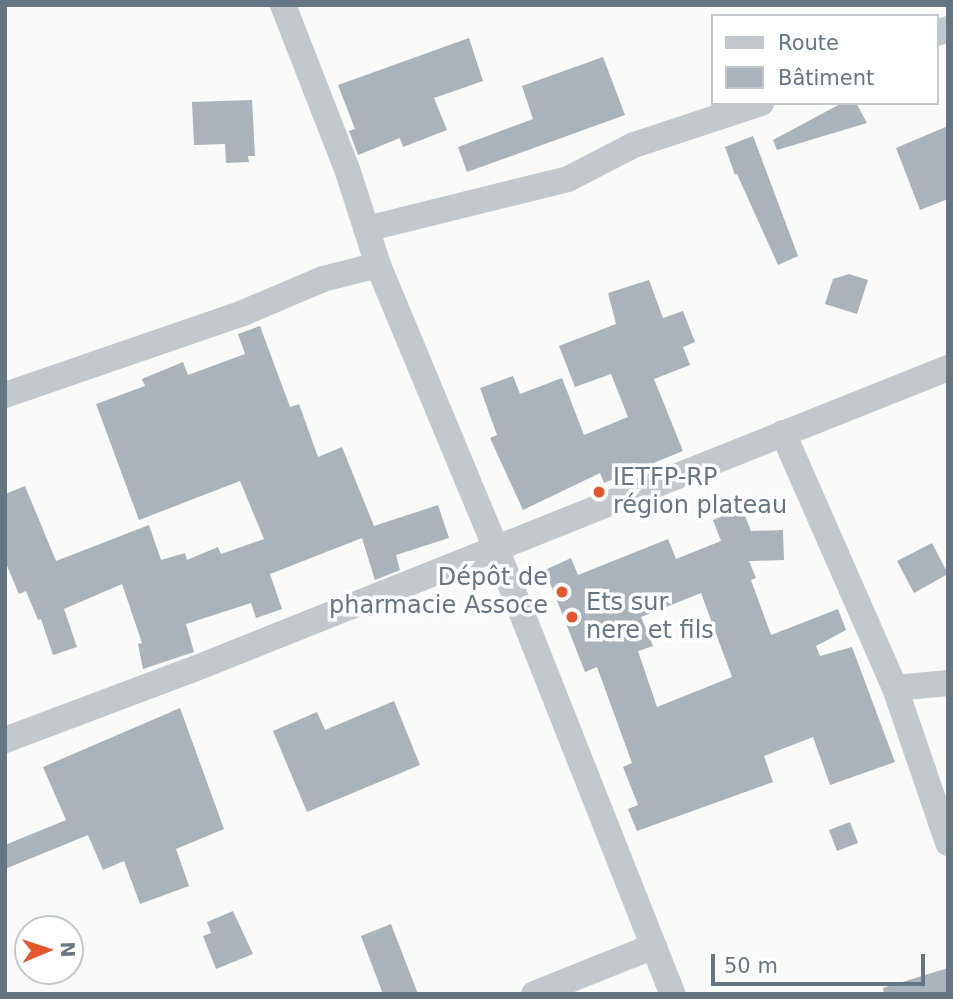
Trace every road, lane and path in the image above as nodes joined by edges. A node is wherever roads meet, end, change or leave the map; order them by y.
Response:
1 (283, 5) edge
2 (755, 105) edge
3 (366, 229) junction
4 (378, 265) junction
5 (948, 368) edge
6 (5, 395) edge
7 (783, 433) junction
8 (496, 548) junction
9 (948, 683) edge
10 (895, 688) junction
11 (5, 740) edge
12 (948, 843) edge
13 (654, 946) junction
14 (534, 994) edge
15 (673, 994) edge

1 - 3 street
2 - 3 street
3 - 4 street
4 - 6 street
4 - 8 street
5 - 7 street
7 - 8 street
7 - 10 street
8 - 11 street
8 - 13 street
9 - 10 street
10 - 12 street
13 - 14 street
13 - 15 street

